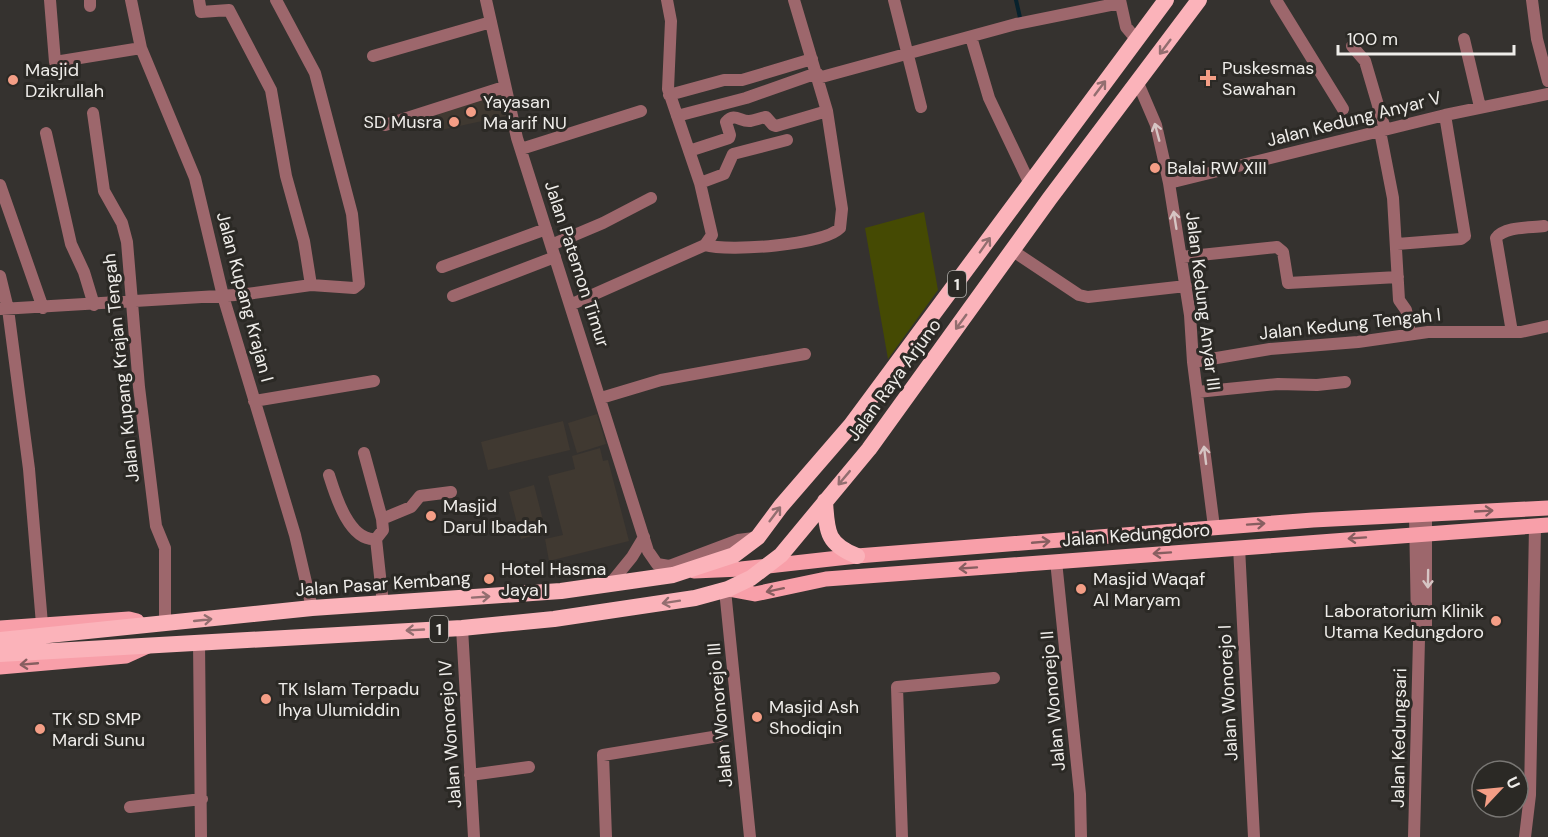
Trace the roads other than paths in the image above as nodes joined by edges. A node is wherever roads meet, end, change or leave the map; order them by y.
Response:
1 (50, 0) edge
2 (131, 0) edge
3 (200, 0) edge
4 (276, 0) edge
5 (486, 0) edge
6 (667, 0) edge
7 (795, 0) edge
8 (894, 0) edge
9 (1166, 0) edge
10 (1199, 0) edge
11 (1276, 0) edge
12 (1532, 0) edge
13 (1120, 1) edge
14 (491, 22) junction
15 (971, 38) junction
16 (1464, 39) dead end
17 (1137, 40) junction
18 (1352, 46) dead end
19 (141, 48) junction
20 (907, 53) junction
21 (373, 56) dead end
22 (813, 59) junction
23 (818, 76) junction
24 (1548, 81) edge
25 (1138, 83) junction
26 (504, 87) junction
27 (669, 94) junction
28 (1548, 94) edge
29 (921, 107) dead end
30 (1480, 107) junction
31 (1343, 109) dead end
32 (641, 111) dead end
33 (826, 111) junction
34 (93, 113) dead end
35 (1445, 114) junction
36 (677, 116) junction
37 (385, 124) dead end
38 (1382, 130) junction
39 (46, 133) dead end
40 (787, 140) dead end
41 (521, 149) junction
42 (689, 151) junction
43 (1029, 182) junction
44 (700, 183) junction
45 (1169, 183) junction
46 (0, 185) edge
47 (1057, 188) junction
48 (651, 198) dead end
49 (1037, 216) junction
50 (1544, 226) dead end
51 (546, 229) junction
52 (1397, 243) junction
53 (705, 245) junction
54 (553, 251) junction
55 (1013, 251) junction
56 (1181, 257) junction
57 (442, 267) dead end
58 (0, 276) edge
59 (1398, 277) junction
60 (311, 285) junction
61 (1186, 286) junction
62 (235, 295) junction
63 (453, 296) dead end
64 (133, 301) junction
65 (94, 305) junction
66 (570, 305) junction
67 (43, 308) junction
68 (4, 309) edge
69 (1548, 326) edge
70 (1512, 332) junction
71 (1410, 334) junction
72 (805, 354) dead end
73 (1193, 362) junction
74 (374, 381) dead end
75 (1345, 382) dead end
76 (1197, 392) junction
77 (601, 398) junction
78 (254, 401) junction
79 (364, 453) dead end
80 (329, 475) dead end
81 (451, 492) dead end
82 (825, 501) junction
83 (1548, 508) edge
84 (1420, 514) junction
85 (382, 519) junction
86 (1541, 526) edge
87 (1214, 527) junction
88 (1421, 533) junction
89 (644, 537) junction
90 (758, 537) junction
91 (376, 539) junction
92 (1239, 547) junction
93 (857, 556) junction
94 (1056, 561) junction
95 (770, 566) junction
96 (691, 571) junction
97 (610, 585) junction
98 (727, 590) junction
99 (383, 604) junction
100 (312, 608) junction
101 (42, 624) junction
102 (165, 624) junction
103 (145, 626) junction
104 (0, 628) edge
105 (462, 628) junction
106 (0, 640) edge
107 (199, 642) junction
108 (26, 645) junction
109 (148, 646) junction
110 (0, 654) edge
111 (0, 667) edge
112 (994, 678) dead end
113 (719, 736) dead end
114 (529, 767) dead end
115 (470, 775) junction
116 (202, 799) junction
117 (130, 807) dead end
118 (201, 837) edge
119 (474, 837) edge
120 (606, 837) edge
121 (750, 837) edge
122 (902, 837) edge
123 (1081, 837) edge
124 (1254, 837) edge
125 (1414, 837) edge
126 (1525, 837) edge

1 - 19 street
2 - 19 street, Jalan Kupang Krajan I
3 - 60 street
4 - 60 street
5 - 14 street, Jalan Patemon Timur
6 - 27 street
7 - 22 street
8 - 20 street
9 - 17 highway, Jalan Raya Arjuno / 1
10 -> 25 highway, Jalan Raya Arjuno / 1
11 - 31 street
12 - 24 street
13 - 15 street
13 - 17 street
14 - 21 street
14 - 26 street, Jalan Patemon Timur
15 - 20 street
15 - 43 street
16 - 30 street
43 -> 17 highway, Jalan Raya Arjuno / 1
18 - 38 street
19 - 62 street, Jalan Kupang Krajan I
20 - 23 street
20 - 29 street
22 - 23 street
22 - 27 street
23 - 33 street
23 - 36 street
45 -> 25 street, Jalan Kedung Anyar III
25 - 47 highway, Jalan Raya Arjuno / 1
26 - 37 street
26 - 41 street, Jalan Patemon Timur
27 - 36 street
28 - 30 street, Jalan Kedung Anyar V
30 - 35 street, Jalan Kedung Anyar V
32 - 41 street
33 - 42 street
33 - 53 street
34 - 64 street, Jalan Kupang Krajan Tengah
35 - 38 street, Jalan Kedung Anyar V
35 - 52 street
36 - 42 street
38 - 45 street, Jalan Kedung Anyar V
38 - 52 street
39 - 65 street
40 - 44 street
41 - 51 street, Jalan Patemon Timur
42 - 44 street
43 - 47 highway
43 - 49 highway
90 -> 43 highway, Jalan Raya Arjuno / 1
44 - 53 street
56 -> 45 street, Jalan Kedung Anyar III
46 - 67 street
47 - 49 highway, Jalan Raya Arjuno / 1
48 - 54 street
49 - 55 highway, Jalan Raya Arjuno / 1
50 - 70 street
51 - 54 street, Jalan Patemon Timur
51 - 57 street
52 - 59 street
53 - 66 street
54 - 63 street
54 - 66 street, Jalan Patemon Timur
55 - 61 street
55 -> 82 highway, Jalan Raya Arjuno / 1
56 - 59 street
56 - 61 street, Jalan Kedung Anyar III
58 - 68 street
59 - 71 street
60 - 62 street
61 - 73 street, Jalan Kedung Anyar III
62 - 64 street
62 - 78 street, Jalan Kupang Krajan I
64 - 65 street
64 - 102 street, Jalan Kupang Krajan Tengah
65 - 67 street
66 - 77 street, Jalan Patemon Timur
67 - 68 street
68 - 101 street
69 - 70 street, Jalan Kedung Tengah I
70 - 71 street, Jalan Kedung Tengah I
71 - 73 street, Jalan Kedung Tengah I
72 - 77 street
73 - 76 street, Jalan Kedung Anyar III
74 - 78 street
75 - 76 street
87 -> 76 street, Jalan Kedung Anyar III
77 - 89 street, Jalan Patemon Timur
78 - 100 street, Jalan Kupang Krajan I
79 - 85 street
80 - 91 street
81 - 85 street
82 - 93 highway
82 - 95 highway, Jalan Raya Arjuno / 1
84 -> 83 main road, Jalan Kedungdoro
87 -> 84 main road, Jalan Kedungdoro
84 - 88 street, Jalan Kedungsari
85 - 91 street
86 - 88 main road, Jalan Kedungdoro
86 - 126 street
93 -> 87 main road, Jalan Kedungdoro
88 -> 92 main road, Jalan Kedungdoro
88 - 125 street, Jalan Kedungsari
89 - 90 street, Jalan Patemon Timur
89 - 97 street
90 - 96 highway, Jalan Raya Arjuno / 1
91 - 99 street
92 -> 94 main road, Jalan Kedungdoro
92 - 124 street, Jalan Wonorejo I
93 - 95 main road, Jalan Kedungdoro
94 -> 98 main road, Jalan Kedungdoro
94 - 123 street, Jalan Wonorejo II
95 - 96 main road, Jalan Pasar Kembang
95 - 98 highway, Jalan Raya Arjuno / 1
96 - 97 highway, Jalan Pasar Kembang / 1
99 -> 97 highway, Jalan Pasar Kembang / 1
98 -> 105 highway, 1
98 - 121 street, Jalan Wonorejo III
99 - 100 highway, Jalan Pasar Kembang / 1
102 -> 100 highway, Jalan Pasar Kembang / 1
101 - 103 main road, Jalan Pasar Kembang
101 - 104 main road, Jalan Pasar Kembang
102 - 103 highway, Jalan Pasar Kembang / 1
103 - 108 highway, 1
105 -> 107 highway, 1
105 - 115 street, Jalan Wonorejo IV
106 - 108 highway, 1
107 - 109 highway, 1
107 - 116 street
108 - 109 highway, 1
108 - 110 highway, 1
109 -> 111 main road
112 - 122 street
113 - 120 street
114 - 115 street
115 - 119 street, Jalan Wonorejo IV
116 - 117 street
116 - 118 street

